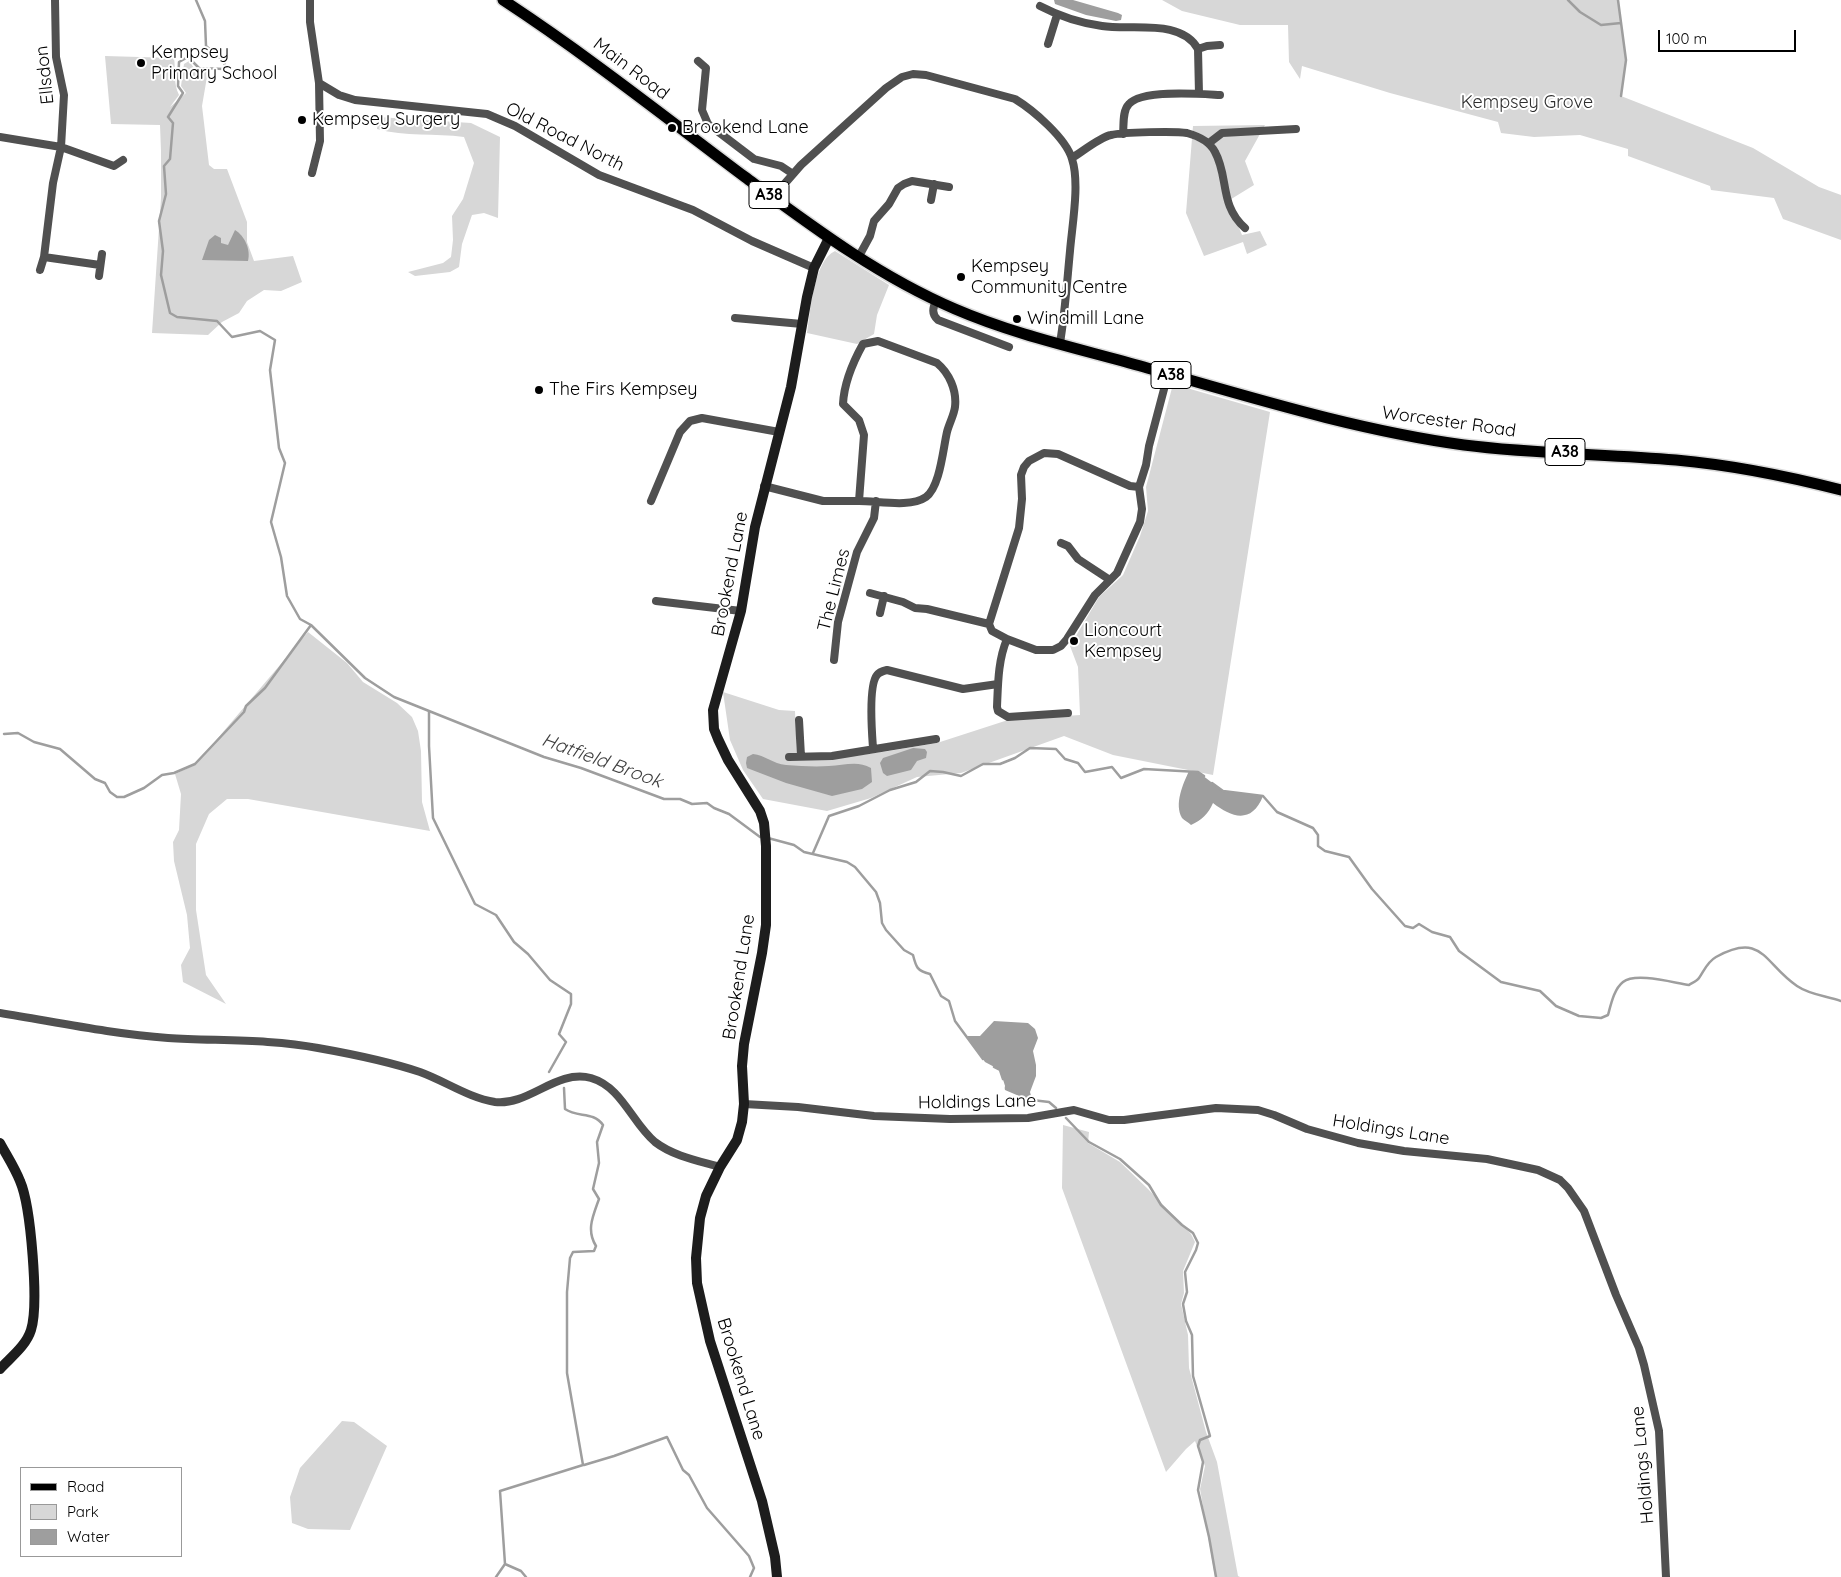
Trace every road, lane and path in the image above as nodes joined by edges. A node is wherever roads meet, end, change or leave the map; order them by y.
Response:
1 (55, 0) edge
2 (310, 0) edge
3 (503, 0) edge
4 (1040, 6) dead end
5 (1057, 15) junction
6 (1048, 44) dead end
7 (1220, 45) dead end
8 (1198, 49) junction
9 (698, 61) dead end
10 (319, 83) junction
11 (1199, 94) junction
12 (1220, 95) dead end
13 (1296, 129) dead end
14 (1123, 134) junction
15 (0, 137) edge
16 (1209, 143) junction
17 (61, 147) junction
18 (1072, 158) junction
19 (123, 160) dead end
20 (312, 173) dead end
21 (793, 174) junction
22 (934, 184) junction
23 (949, 187) dead end
24 (773, 198) junction
25 (930, 200) dead end
26 (1245, 228) dead end
27 (829, 238) junction
28 (102, 254) dead end
29 (44, 257) junction
30 (858, 258) junction
31 (100, 265) junction
32 (814, 268) junction
33 (40, 270) dead end
34 (98, 276) dead end
35 (936, 300) junction
36 (734, 318) dead end
37 (802, 324) junction
38 (1060, 343) junction
39 (1009, 347) dead end
40 (1168, 374) junction
41 (779, 432) junction
42 (764, 486) junction
43 (1139, 487) junction
44 (1841, 490) edge
45 (651, 501) dead end
46 (859, 501) junction
47 (876, 501) junction
48 (1061, 543) dead end
49 (1110, 580) junction
50 (870, 592) dead end
51 (884, 596) junction
52 (656, 601) dead end
53 (742, 611) junction
54 (880, 613) dead end
55 (989, 624) junction
56 (1007, 639) junction
57 (834, 660) dead end
58 (998, 684) junction
59 (1068, 712) dead end
60 (798, 720) dead end
61 (936, 739) dead end
62 (873, 748) junction
63 (801, 756) junction
64 (789, 757) dead end
65 (0, 1013) edge
66 (744, 1104) junction
67 (0, 1143) edge
68 (720, 1166) junction
69 (0, 1369) edge
70 (777, 1577) edge
71 (1666, 1577) edge

1 - 17 street, Ellsdon
2 - 10 street
3 - 24 main road, Main Road / A38
4 - 5 street
5 - 6 street
5 - 8 street
7 - 8 street
8 - 11 street
9 - 21 street
10 - 20 street
10 - 32 street, Old Road North
11 - 12 street
11 - 14 street
13 - 16 street
14 - 16 street
14 - 18 street
15 - 17 street
16 - 26 street
17 - 19 street
17 - 29 street, Ellsdon
18 - 21 street
18 - 38 street
21 - 24 street
22 - 23 street
22 - 25 street
22 - 30 street
24 - 27 main road, Main Road / A38
27 - 30 main road, Main Road / A38
27 - 32 street, Brookend Lane
28 - 31 street
29 - 31 street
29 - 33 street, Ellsdon
30 - 35 main road, Main Road / A38
31 - 34 street
32 - 37 street, Brookend Lane
35 - 38 main road, Main Road / A38
35 - 39 street
36 - 37 street
37 - 41 street, Brookend Lane
38 - 40 main road, Worcester Road / A38
40 - 43 street
40 - 44 main road, Worcester Road / A38
41 - 42 street, Brookend Lane
41 - 45 street
42 - 46 street
42 - 53 street, Brookend Lane
43 - 49 street
43 - 55 street
46 - 47 street
46 - 47 street
47 - 57 street, The Limes
48 - 49 street
49 - 56 street
50 - 51 street
51 - 54 street
51 - 55 street
52 - 53 street
53 - 66 street, Brookend Lane
55 - 56 street
56 - 58 street
58 - 59 street
58 - 62 street
60 - 63 street
61 - 62 street
62 - 63 street
63 - 64 street
65 - 68 street
66 - 68 street, Brookend Lane
66 - 71 street, Holdings Lane
67 - 69 street
68 - 70 street, Brookend Lane

